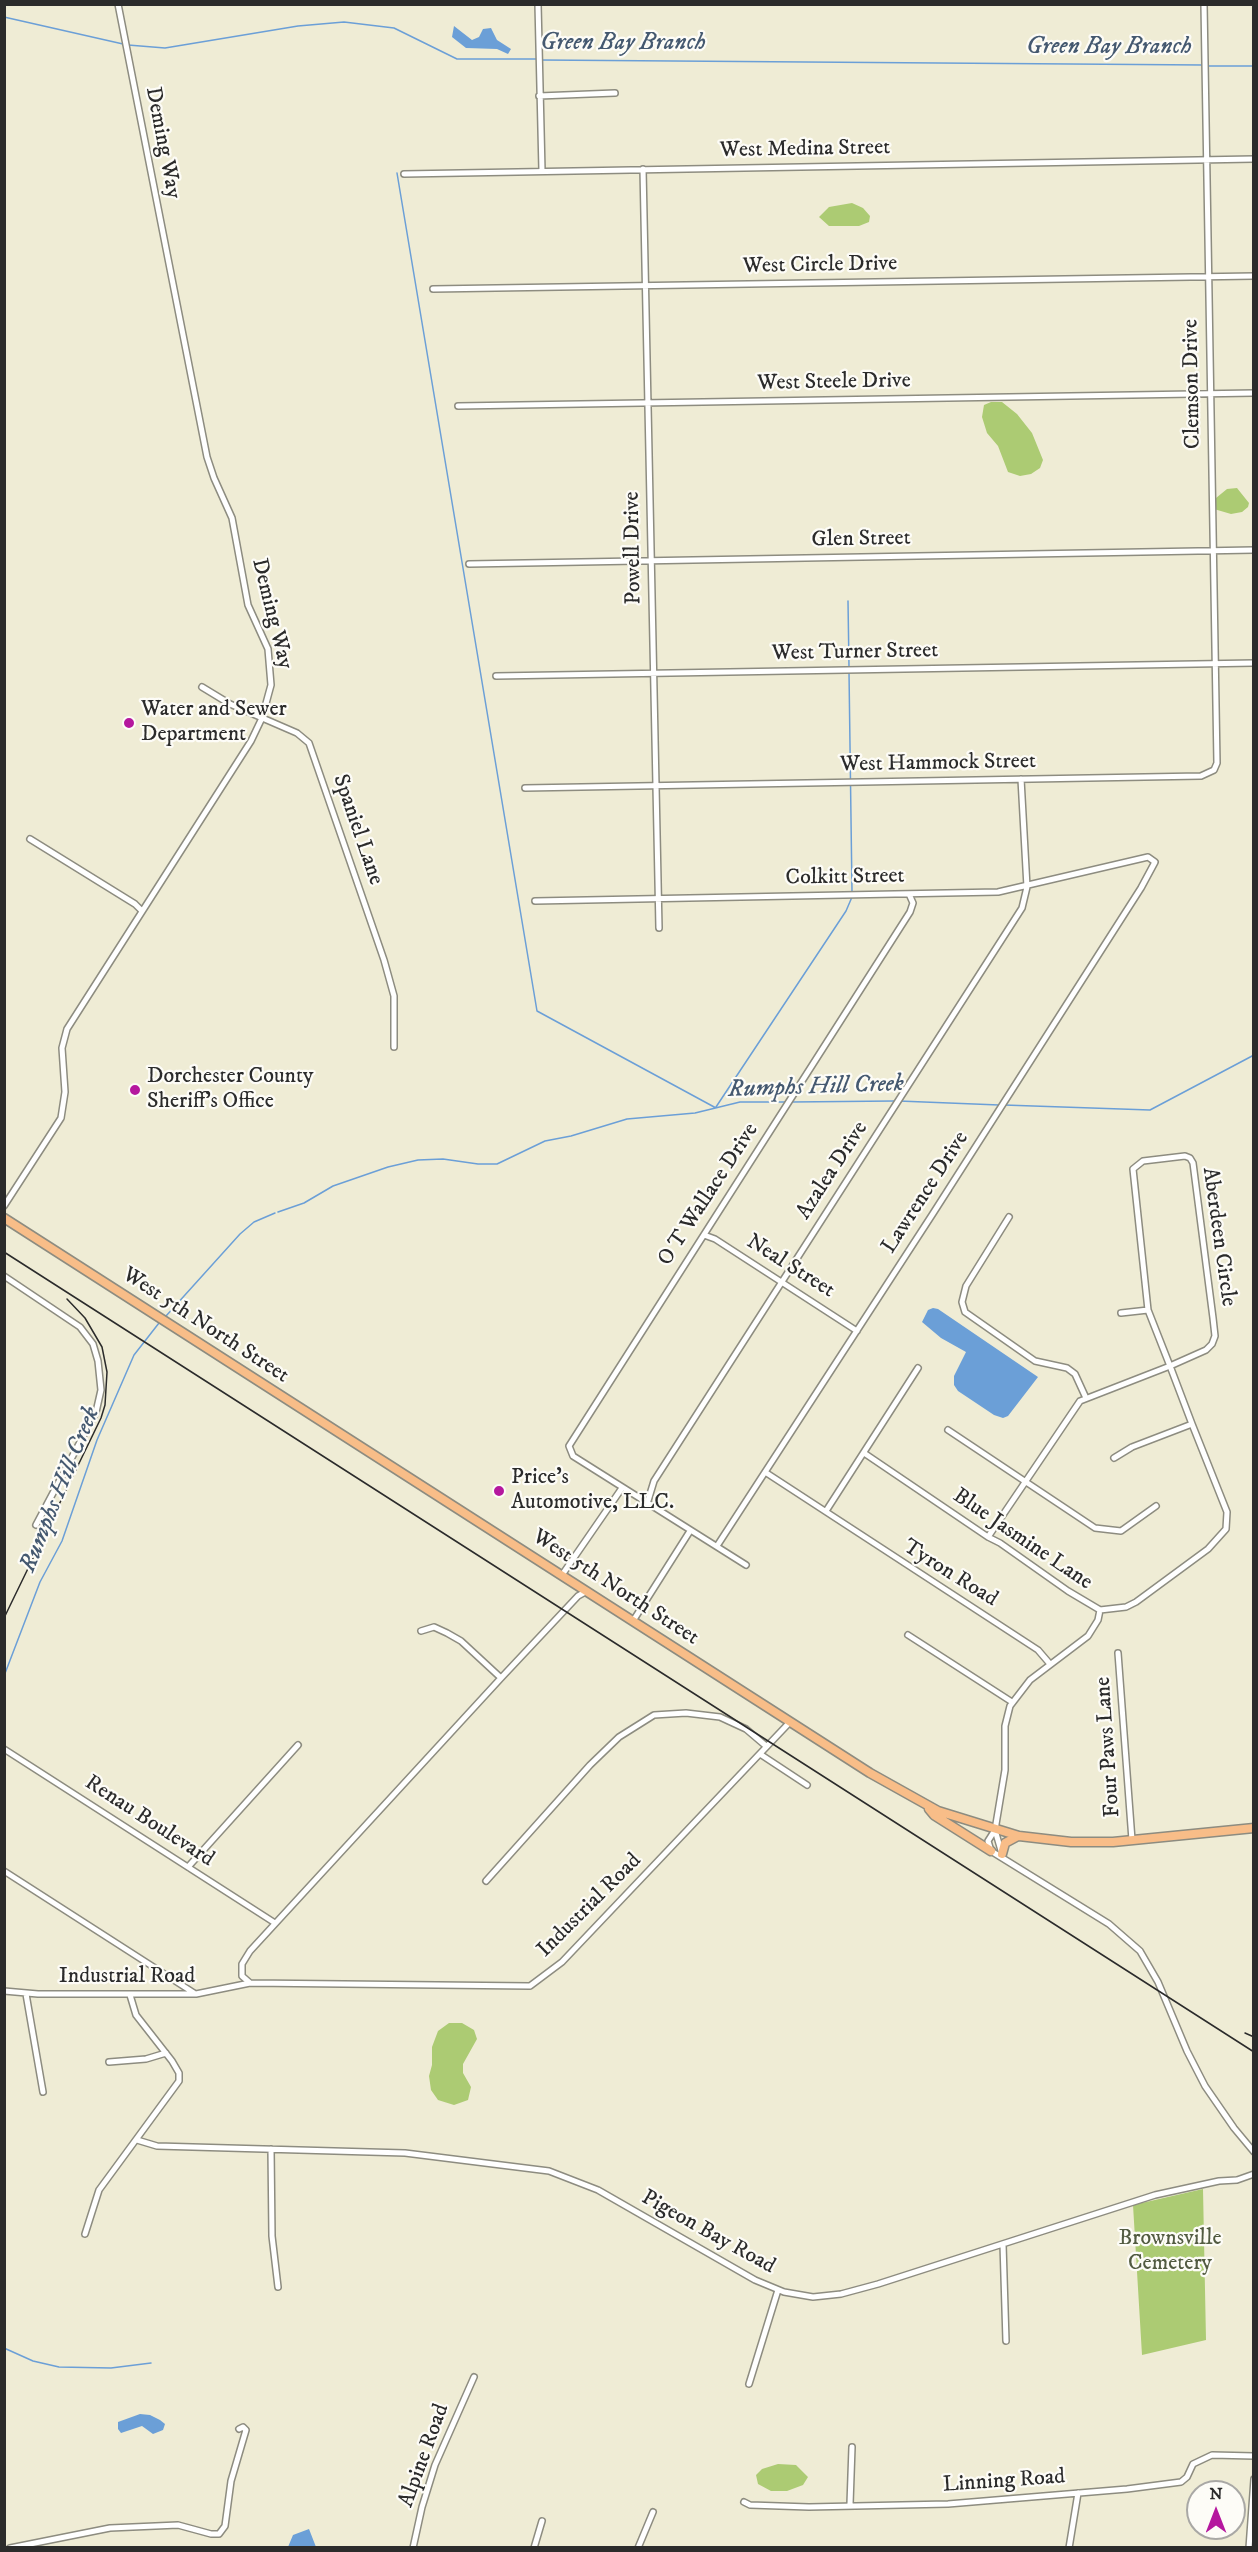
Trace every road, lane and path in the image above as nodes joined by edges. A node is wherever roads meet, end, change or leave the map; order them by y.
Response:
1 (118, 4) edge
2 (538, 4) edge
3 (1204, 4) edge
4 (615, 93) dead end
5 (539, 96) junction
6 (1254, 159) edge
7 (1206, 160) junction
8 (644, 169) junction
9 (542, 171) junction
10 (404, 174) dead end
11 (1254, 276) edge
12 (1208, 277) junction
13 (646, 285) junction
14 (434, 289) dead end
15 (1210, 393) junction
16 (1254, 393) edge
17 (648, 403) junction
18 (458, 406) dead end
19 (1254, 550) edge
20 (1213, 551) junction
21 (651, 561) junction
22 (470, 564) dead end
23 (1215, 663) junction
24 (1254, 663) edge
25 (652, 673) junction
26 (496, 676) dead end
27 (202, 687) dead end
28 (262, 718) junction
29 (1217, 764) joint
30 (1021, 779) junction
31 (654, 784) junction
32 (525, 788) dead end
33 (30, 839) dead end
34 (1152, 857) joint
35 (1027, 887) junction
36 (909, 894) junction
37 (657, 897) junction
38 (535, 901) dead end
39 (142, 912) junction
40 (659, 928) dead end
41 (394, 1047) dead end
42 (4, 1206) edge
43 (1010, 1217) dead end
44 (4, 1218) edge
45 (704, 1235) junction
46 (4, 1276) edge
47 (782, 1282) junction
48 (1148, 1310) junction
49 (1121, 1313) dead end
50 (857, 1331) junction
51 (1170, 1366) junction
52 (918, 1368) dead end
53 (1086, 1398) junction
54 (1192, 1424) junction
55 (948, 1430) dead end
56 (864, 1453) junction
57 (1114, 1458) dead end
58 (765, 1472) junction
59 (1026, 1481) junction
60 (622, 1488) junction
61 (647, 1504) junction
62 (1156, 1506) dead end
63 (828, 1513) junction
64 (36, 1526) dead end
65 (690, 1531) junction
66 (988, 1537) junction
67 (717, 1545) junction
68 (746, 1565) dead end
69 (562, 1575) junction
70 (587, 1591) junction
71 (1100, 1610) junction
72 (633, 1621) junction
73 (422, 1631) dead end
74 (908, 1635) dead end
75 (1118, 1653) dead end
76 (1050, 1664) junction
77 (501, 1678) junction
78 (1012, 1702) junction
79 (790, 1722) junction
80 (298, 1745) dead end
81 (766, 1746) junction
82 (4, 1749) edge
83 (760, 1754) junction
84 (807, 1785) dead end
85 (928, 1806) junction
86 (1254, 1828) edge
87 (995, 1830) junction
88 (1019, 1836) junction
89 (1132, 1840) junction
90 (991, 1851) junction
91 (1002, 1854) junction
92 (1015, 1865) junction
93 (188, 1867) junction
94 (4, 1871) edge
95 (486, 1881) dead end
96 (275, 1923) junction
97 (250, 1983) junction
98 (4, 1991) edge
99 (26, 1994) junction
100 (196, 1994) junction
101 (130, 1995) junction
102 (166, 2053) junction
103 (109, 2062) dead end
104 (43, 2092) dead end
105 (137, 2140) junction
106 (272, 2149) junction
107 (1254, 2152) edge
108 (1254, 2174) edge
109 (85, 2234) dead end
110 (1003, 2244) junction
111 (278, 2287) dead end
112 (778, 2290) junction
113 (1006, 2341) dead end
114 (474, 2377) dead end
115 (748, 2384) dead end
116 (239, 2429) dead end
117 (852, 2447) dead end
118 (1254, 2456) edge
119 (1254, 2479) edge
120 (1078, 2493) junction
121 (744, 2502) dead end
122 (850, 2504) junction
123 (653, 2512) dead end
124 (542, 2521) dead end
125 (10, 2547) edge
126 (413, 2547) edge
127 (534, 2547) edge
128 (638, 2547) edge
129 (1069, 2547) edge
130 (1249, 2547) edge

1 - 28 street, Deming Way
2 - 5 street
3 - 7 street, Clemson Drive
4 - 5 street
5 - 9 street
6 - 7 street, West Medina Street
7 - 8 street, West Medina Street
7 - 12 street, Clemson Drive
8 - 9 street, West Medina Street
8 - 13 street, Powell Drive
9 - 10 street, West Medina Street
11 - 12 street, West Circle Drive
12 - 13 street, West Circle Drive
12 - 15 street, Clemson Drive
13 - 14 street, West Circle Drive
13 - 17 street, Powell Drive
15 - 16 street, West Steele Drive
15 - 17 street, West Steele Drive
15 - 20 street, Clemson Drive
17 - 18 street, West Steele Drive
17 - 21 street, Powell Drive
19 - 20 street, Glen Street
20 - 21 street, Glen Street
20 - 23 street, Clemson Drive
21 - 22 street, Glen Street
21 - 25 street, Powell Drive
23 - 24 street, West Turner Street
23 - 25 street, West Turner Street
23 - 29 street, Clemson Drive
25 - 26 street, West Turner Street
25 - 31 street, Powell Drive
27 - 28 street, Spaniel Lane
28 - 39 street, Deming Way
28 - 41 street, Spaniel Lane
29 - 30 street, West Hammock Street
30 - 31 street, West Hammock Street
30 - 35 street, Azalea Drive
31 - 32 street, West Hammock Street
31 - 37 street, Powell Drive
33 - 39 street
34 - 35 street, Colkitt Street
34 - 50 street, Lawrence Drive
35 - 36 street, Colkitt Street
35 - 47 street, Azalea Drive
36 - 37 street, Colkitt Street
36 - 45 street, O T Wallace Drive
37 - 38 street, Colkitt Street
37 - 40 street, Powell Drive
39 - 42 street, Deming Way
43 - 53 street
44 - 69 main road, West 5th North Street
45 - 47 street, Neal Street
45 - 60 street, O T Wallace Drive
46 - 64 street
47 - 50 street, Neal Street
47 - 61 street, Azalea Drive
48 - 49 street
48 - 51 street, Aberdeen Circle
48 - 51 street, Aberdeen Circle
50 - 58 street, Lawrence Drive
51 - 53 street
51 - 54 street, Blue Jasmine Lane
52 - 56 street
53 - 59 street
54 - 57 street
54 - 71 street, Blue Jasmine Lane
55 - 59 street
56 - 63 street
56 - 66 street, Blue Jasmine Lane
58 - 63 street, Tyron Road
58 - 67 street, Lawrence Drive
59 - 62 street
59 - 66 street
60 - 61 street
60 - 69 street
61 - 65 street
63 - 76 street, Tyron Road
65 - 67 street
65 - 72 street
66 - 71 street, Blue Jasmine Lane
67 - 68 street
69 - 70 main road, West 5th North Street
70 - 72 main road, West 5th North Street
70 - 77 street
71 - 76 street
72 - 79 main road, West 5th North Street
73 - 77 street
74 - 78 street
75 - 89 street, Four Paws Lane
76 - 78 street
77 - 96 street
78 - 87 street
79 - 81 street, Industrial Road
79 - 85 main road, West 5th North Street
80 - 93 street
81 - 83 street, Industrial Road
81 - 95 street
82 - 93 street, Renau Boulevard
83 - 84 street
83 - 97 street, Industrial Road
85 - 87 main road, West 5th North Street
85 - 90 main road
86 - 89 main road, West 5th North Street
87 - 88 main road, West 5th North Street
87 - 90 street
87 - 91 street
88 - 89 main road, West 5th North Street
88 - 91 main road
90 - 92 street
91 - 92 street
92 - 107 street
93 - 96 street, Renau Boulevard
94 - 100 street
96 - 97 street
97 - 100 street, Industrial Road
98 - 99 street, Industrial Road
99 - 101 street, Industrial Road
99 - 104 street
100 - 101 street, Industrial Road
101 - 102 street
102 - 103 street
102 - 105 street
105 - 106 street, Pigeon Bay Road
105 - 109 street
106 - 111 street
106 - 112 street, Pigeon Bay Road
108 - 110 street, Pigeon Bay Road
110 - 112 street, Pigeon Bay Road
110 - 113 street
112 - 115 street
114 - 126 street, Alpine Road
116 - 125 street
117 - 122 street
118 - 120 street, Linning Road
119 - 130 street
120 - 122 street, Linning Road
120 - 129 street
121 - 122 street, Linning Road
123 - 128 street
124 - 127 street

